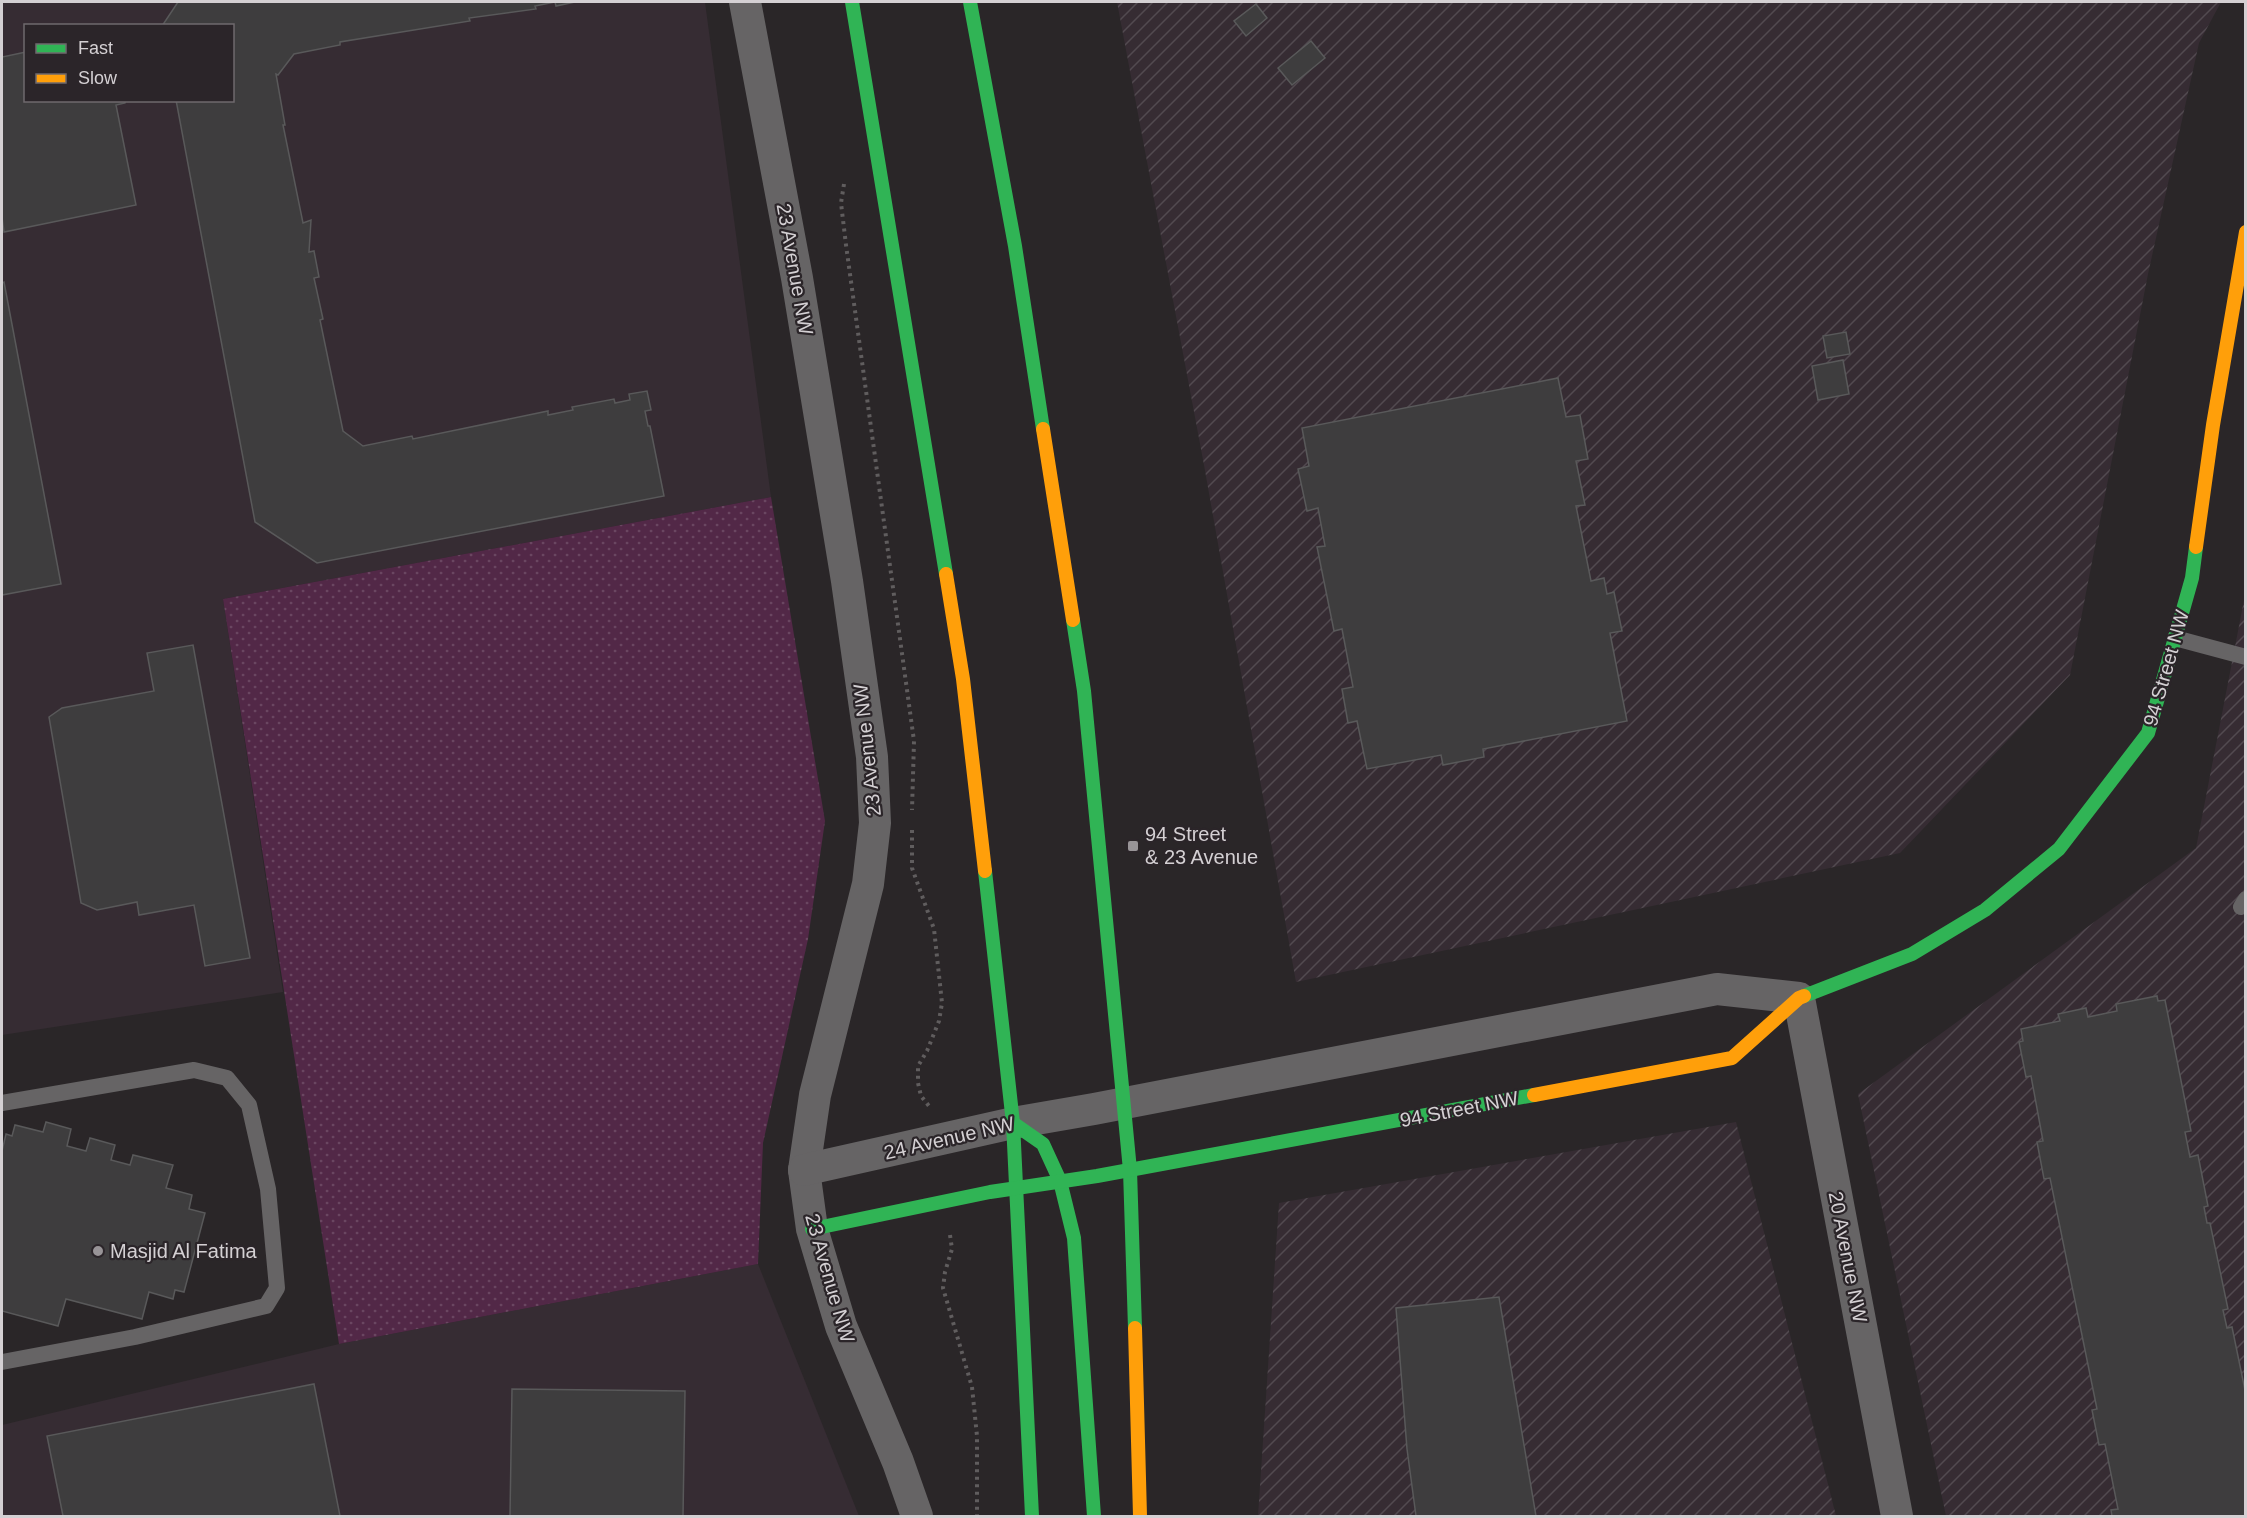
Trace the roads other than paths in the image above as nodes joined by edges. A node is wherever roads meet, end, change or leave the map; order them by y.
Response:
1 (745, 2) edge
2 (852, 2) edge
3 (970, 2) edge
4 (2246, 232) edge
5 (2175, 638) junction
6 (2246, 657) edge
7 (1799, 998) junction
8 (2, 1103) edge
9 (1109, 1106) junction
10 (1013, 1123) junction
11 (804, 1170) junction
12 (1131, 1170) junction
13 (1060, 1181) junction
14 (1017, 1188) junction
15 (812, 1229) junction
16 (2, 1362) edge
17 (917, 1516) edge
18 (1032, 1516) edge
19 (1094, 1516) edge
20 (1140, 1516) edge
21 (1897, 1516) edge

1 - 11 street, 23 Avenue NW
2 - 10 main road
3 - 9 main road
4 - 5 main road, 94 Street NW
5 - 6 lane
5 - 7 main road, 94 Street NW
7 - 9 street, 94 Street NW
7 - 12 main road, 94 Street NW
7 - 21 street, 20 Avenue NW
8 - 16 lane
9 - 10 street, 24 Avenue NW
9 - 12 main road
10 - 11 street, 24 Avenue NW
10 - 13 main road
10 - 14 main road
11 - 15 street, 23 Avenue NW
12 - 13 main road, 94 Street NW
12 - 20 main road
13 - 14 main road
13 - 19 main road
14 - 15 main road
14 - 18 main road
15 - 17 street, 23 Avenue NW

